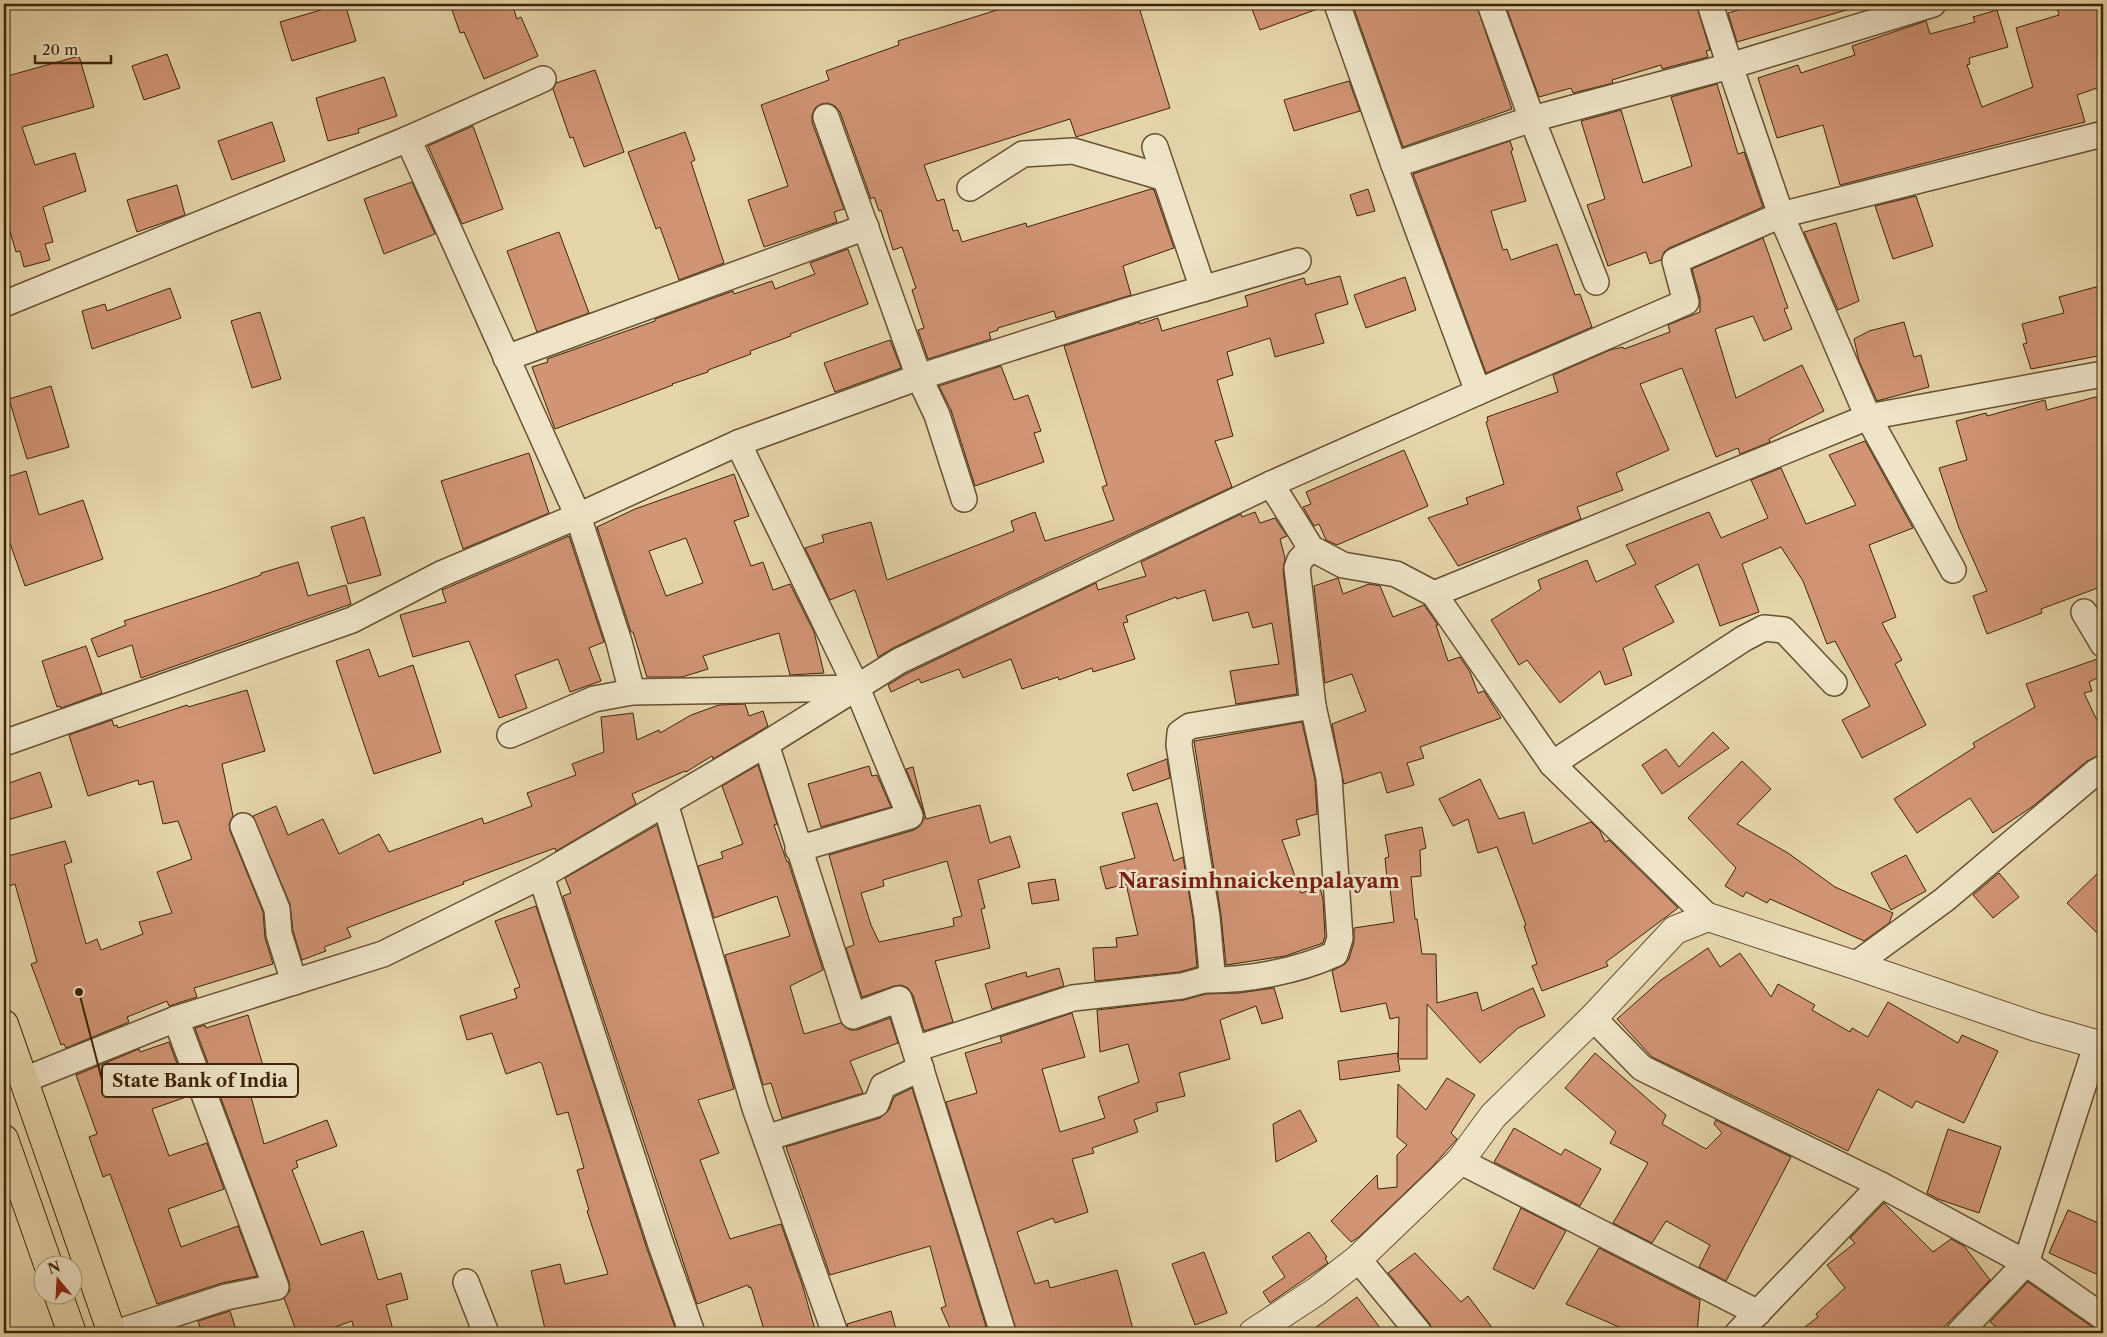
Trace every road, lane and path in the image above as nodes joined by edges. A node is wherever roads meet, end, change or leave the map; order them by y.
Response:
1 (1337, 4) edge
2 (1490, 4) edge
3 (1710, 4) edge
4 (1933, 4) edge
5 (1730, 66) junction
6 (543, 80) dead end
7 (826, 118) dead end
8 (1532, 119) junction
9 (2103, 134) edge
10 (408, 139) junction
11 (1155, 147) dead end
12 (1394, 166) junction
13 (1165, 178) junction
14 (970, 188) dead end
15 (1781, 215) junction
16 (866, 227) junction
17 (1298, 261) dead end
18 (1596, 282) dead end
19 (1203, 289) junction
20 (4, 304) edge
21 (506, 358) junction
22 (2103, 374) edge
23 (919, 377) junction
24 (1478, 392) junction
25 (1868, 417) junction
26 (738, 443) junction
27 (1272, 484) junction
28 (964, 500) dead end
29 (578, 516) junction
30 (1311, 548) junction
31 (1953, 570) dead end
32 (1434, 594) junction
33 (2084, 612) dead end
34 (2103, 644) edge
35 (1834, 683) dead end
36 (857, 688) junction
37 (632, 692) junction
38 (1314, 706) junction
39 (510, 735) dead end
40 (4, 743) edge
41 (766, 744) junction
42 (1552, 764) junction
43 (2103, 768) edge
44 (665, 803) junction
45 (243, 826) dead end
46 (798, 849) junction
47 (541, 876) junction
48 (1708, 917) junction
49 (1855, 965) junction
50 (1204, 980) junction
51 (294, 982) junction
52 (176, 1018) junction
53 (1593, 1018) junction
54 (4, 1024) edge
55 (2100, 1046) edge
56 (918, 1058) junction
57 (24, 1080) junction
58 (766, 1138) junction
59 (4, 1139) edge
60 (1460, 1161) junction
61 (1881, 1185) junction
62 (44, 1254) edge
63 (1358, 1259) junction
64 (2026, 1263) junction
65 (466, 1282) dead end
66 (62, 1304) edge
67 (1758, 1313) junction
68 (2103, 1317) edge
69 (72, 1333) edge
70 (114, 1333) edge
71 (486, 1333) edge
72 (692, 1333) edge
73 (835, 1333) edge
74 (1004, 1333) edge
75 (1253, 1333) edge
76 (1419, 1333) edge
77 (1738, 1333) edge
78 (1959, 1333) edge

1 - 12 street
2 - 8 street
3 - 5 street
4 - 5 street
5 - 8 street
5 - 15 street
6 - 10 street
7 - 16 street
8 - 12 street
8 - 18 street
9 - 15 street
10 - 20 street
10 - 21 street
11 - 13 street
12 - 24 street
13 - 14 street
13 - 19 street
15 - 24 street
15 - 25 street
16 - 21 street
16 - 23 street
17 - 19 street
19 - 23 street
21 - 29 street
22 - 25 street
23 - 26 street
23 - 28 street
24 - 27 street
25 - 31 street
25 - 32 street
26 - 29 street
26 - 36 street
27 - 30 street
27 - 36 street
29 - 37 street
29 - 40 street
30 - 32 street
30 - 38 street
32 - 42 street
33 - 34 street
35 - 42 street
36 - 37 street
36 - 41 street
36 - 46 street
37 - 39 street
38 - 50 street
38 - 50 street
41 - 44 street
41 - 46 street
42 - 48 street
43 - 49 street
44 - 47 street
44 - 58 street
45 - 51 street
46 - 56 street
47 - 51 street
47 - 72 street
48 - 49 street
48 - 53 street
49 - 55 street
50 - 56 street
51 - 52 street
52 - 57 street
52 - 70 street
53 - 60 street
53 - 61 street
54 - 57 highway
55 - 64 street
56 - 58 street
56 - 74 street
57 - 70 highway
58 - 73 street
59 - 62 highway
60 - 63 street
60 - 67 street
61 - 64 street
61 - 67 street
63 - 75 street
63 - 76 street
64 - 68 street
64 - 78 street
65 - 71 street
66 - 69 highway
67 - 77 street

